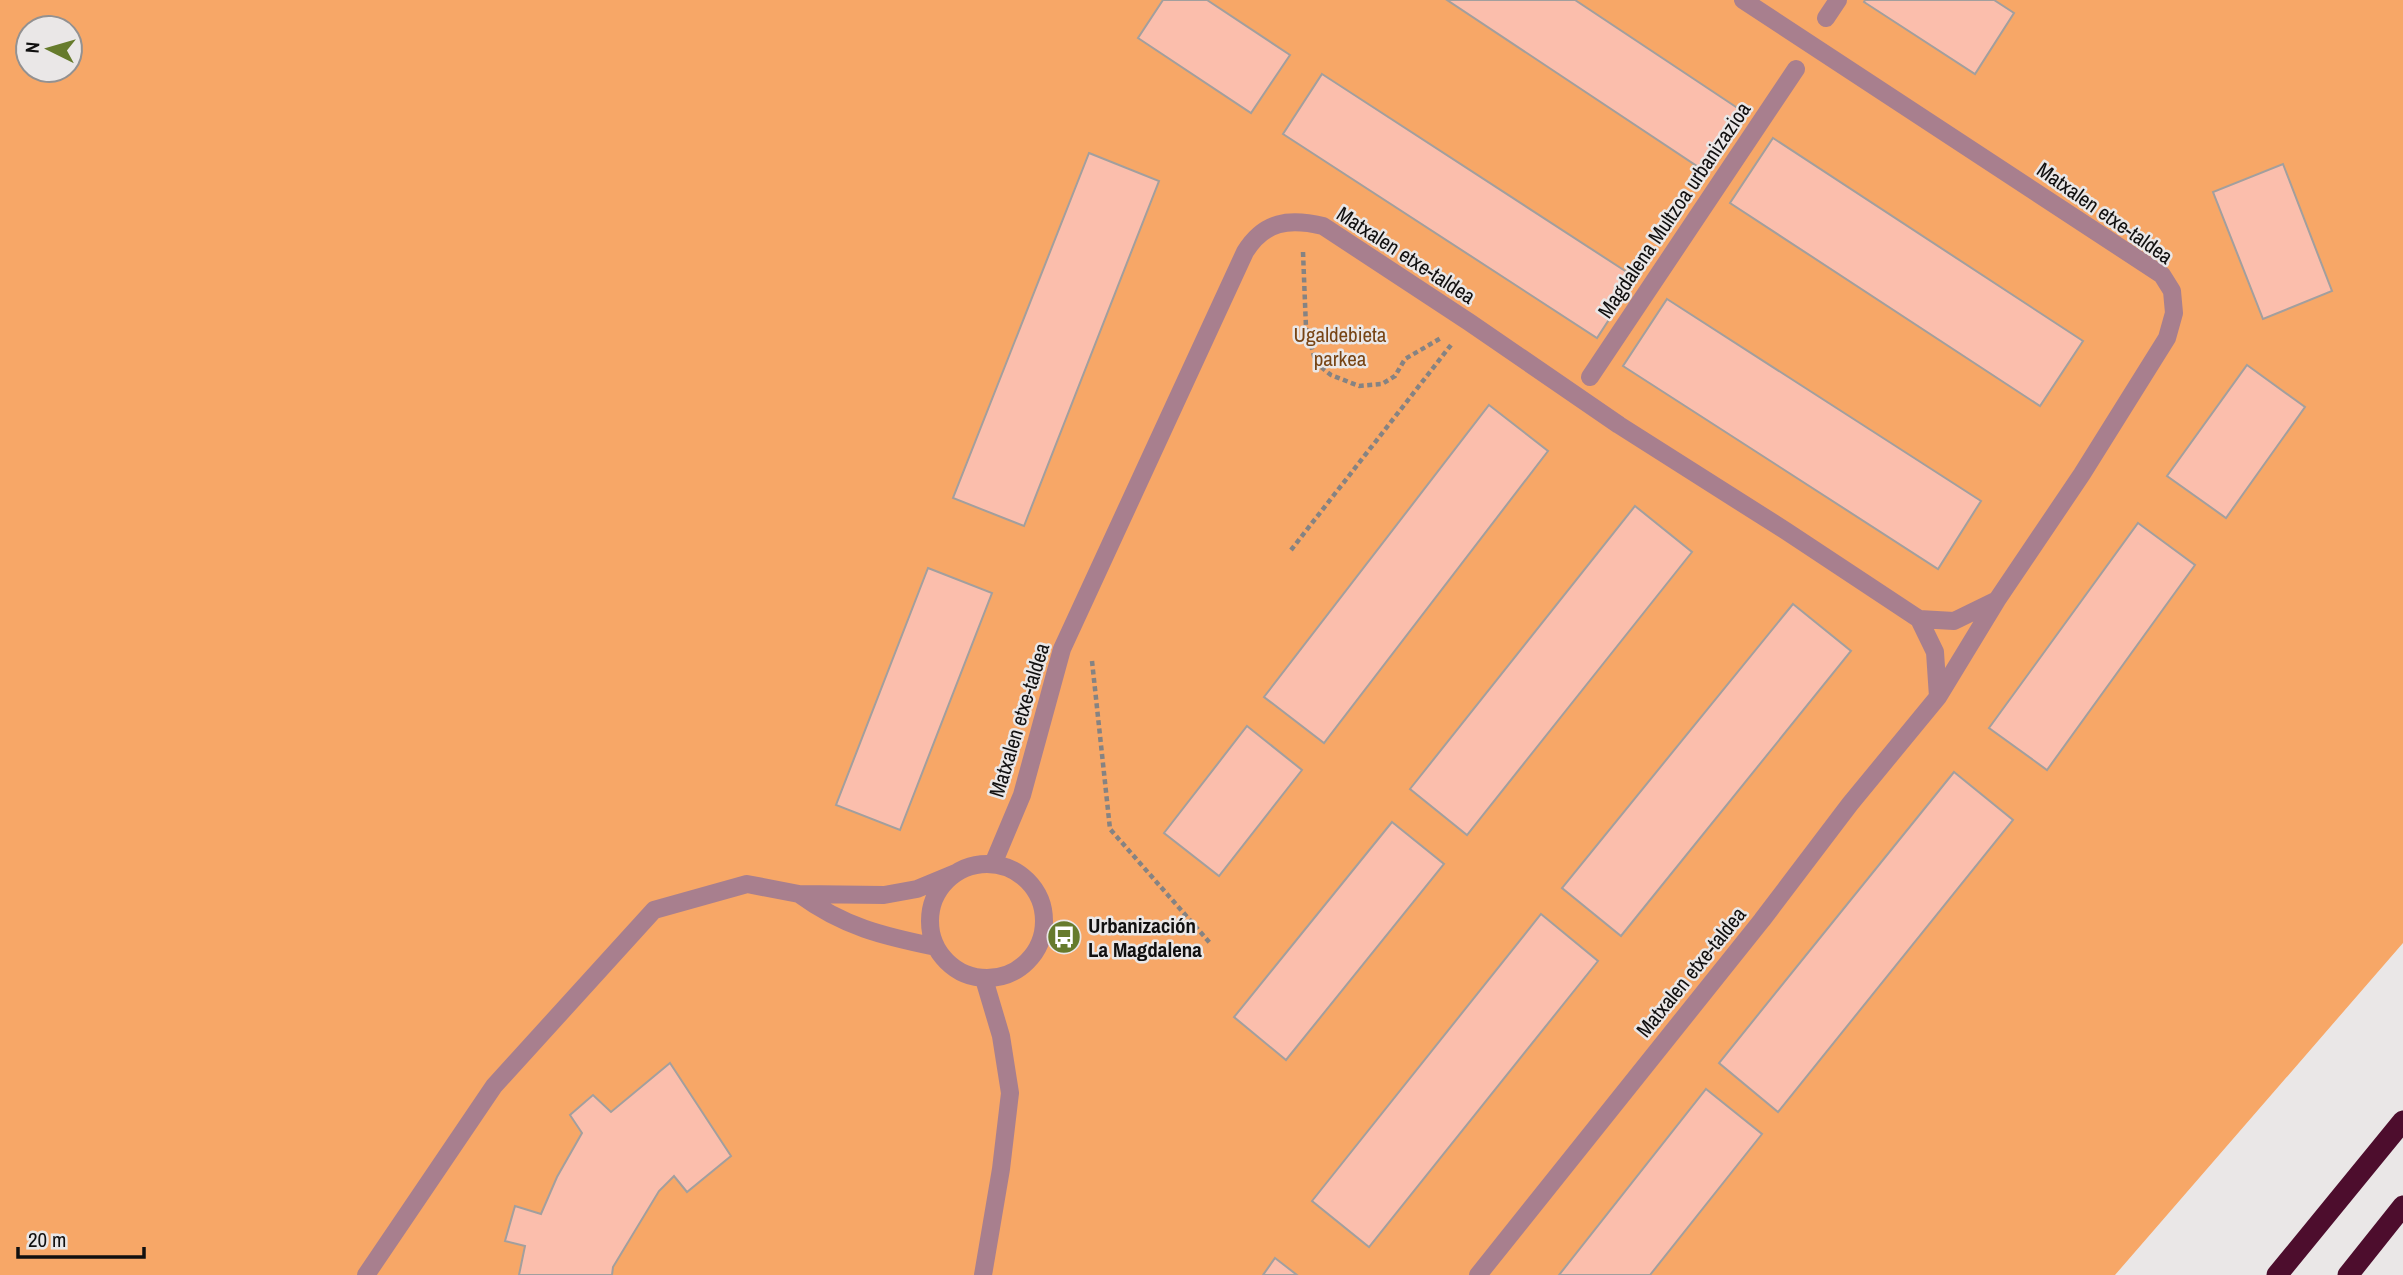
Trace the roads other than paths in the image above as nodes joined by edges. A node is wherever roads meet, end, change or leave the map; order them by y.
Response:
1 (1744, 0) edge
2 (1838, 0) edge
3 (1826, 18) dead end
4 (1796, 69) dead end
5 (1590, 377) dead end
6 (1997, 600) junction
7 (1919, 619) junction
8 (1938, 697) junction
9 (993, 864) junction
10 (958, 872) junction
11 (799, 894) junction
12 (936, 947) junction
13 (984, 979) junction
14 (2403, 1121) edge
15 (2403, 1206) edge
16 (366, 1275) edge
17 (983, 1275) edge
18 (1478, 1275) edge
19 (2277, 1275) edge
20 (2348, 1275) edge

1 - 6 street, Matxalen etxe-taldea
2 - 3 street
4 - 5 street, Magdalena Multzoa urbanizazioa
6 - 7 street, Matxalen etxe-taldea
6 - 8 street, Matxalen etxe-taldea
7 - 8 street
7 - 9 street, Matxalen etxe-taldea
8 - 18 street, Matxalen etxe-taldea
9 - 10 street
9 - 13 street
10 - 11 street
10 - 12 street
11 - 12 street
11 - 16 street
12 - 13 street
13 - 17 street
14 - 19 highway
15 - 20 highway

